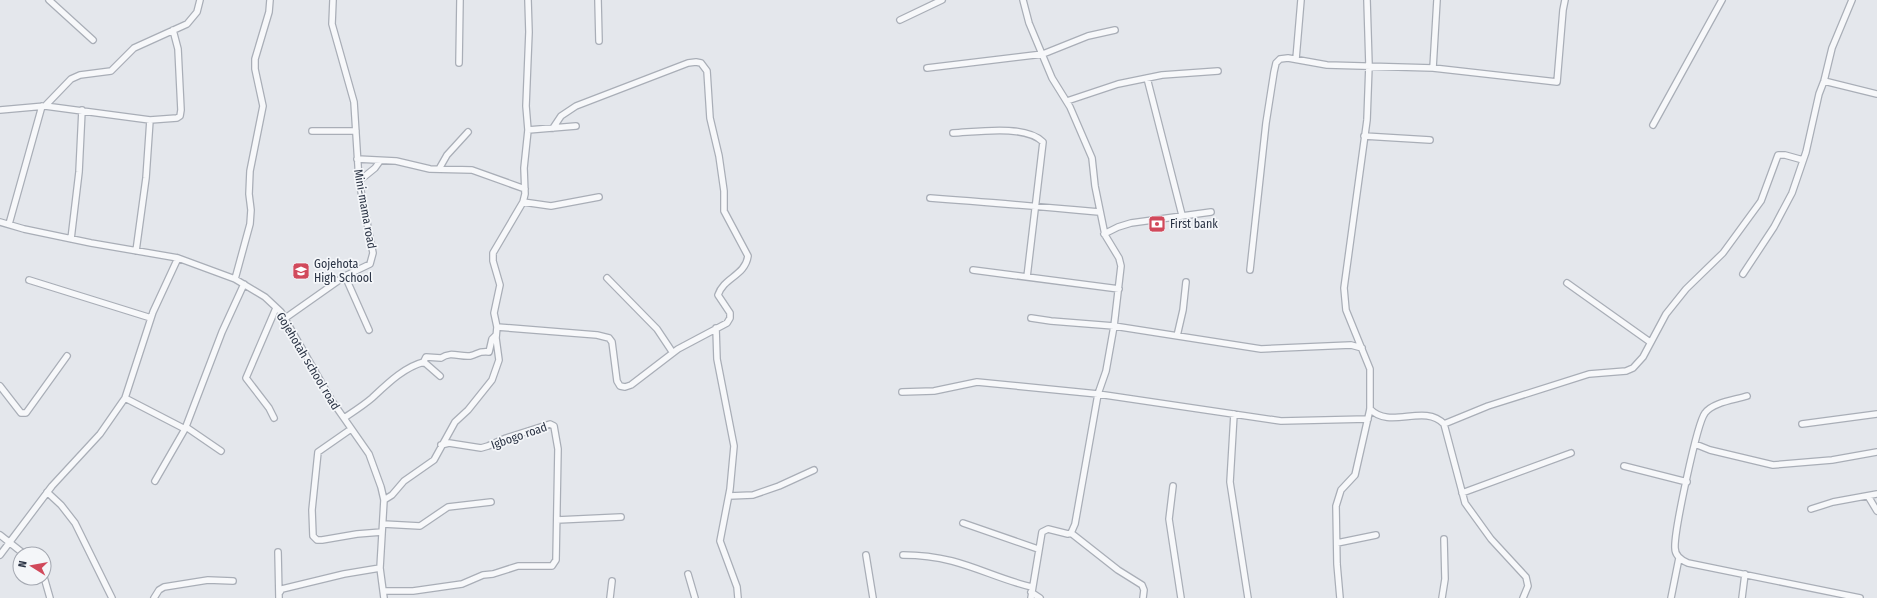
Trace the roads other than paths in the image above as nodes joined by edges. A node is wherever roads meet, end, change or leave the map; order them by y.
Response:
1 (49, 0) edge
2 (200, 0) edge
3 (270, 0) edge
4 (333, 0) edge
5 (460, 0) edge
6 (528, 0) edge
7 (598, 0) edge
8 (942, 0) edge
9 (1023, 0) edge
10 (1301, 0) edge
11 (1367, 0) edge
12 (1437, 0) edge
13 (1565, 0) edge
14 (1722, 0) edge
15 (1852, 0) edge
16 (900, 20) dead end
17 (173, 30) junction
18 (1115, 30) dead end
19 (92, 40) dead end
20 (599, 41) dead end
21 (1043, 54) junction
22 (1296, 60) junction
23 (459, 63) dead end
24 (1369, 65) junction
25 (927, 68) dead end
26 (1433, 68) junction
27 (1218, 71) dead end
28 (1148, 78) junction
29 (1824, 80) junction
30 (1877, 94) edge
31 (1067, 101) junction
32 (43, 106) junction
33 (0, 110) edge
34 (82, 110) junction
35 (150, 120) junction
36 (1653, 125) dead end
37 (576, 126) dead end
38 (553, 128) junction
39 (528, 130) junction
40 (312, 131) dead end
41 (356, 131) junction
42 (468, 132) dead end
43 (953, 133) dead end
44 (1364, 136) junction
45 (1430, 140) dead end
46 (357, 159) junction
47 (1803, 160) junction
48 (380, 161) junction
49 (439, 169) junction
50 (360, 181) junction
51 (525, 188) junction
52 (599, 197) dead end
53 (930, 198) dead end
54 (523, 202) junction
55 (1036, 207) junction
56 (1099, 212) junction
57 (1211, 212) dead end
58 (1182, 215) junction
59 (0, 222) edge
60 (9, 224) junction
61 (1104, 234) junction
62 (71, 239) junction
63 (136, 251) junction
64 (178, 258) junction
65 (972, 270) dead end
66 (1250, 270) dead end
67 (1743, 274) dead end
68 (346, 276) junction
69 (1027, 277) junction
70 (607, 278) dead end
71 (235, 279) junction
72 (29, 280) dead end
73 (1186, 282) dead end
74 (1567, 283) dead end
75 (244, 284) junction
76 (1119, 289) junction
77 (276, 308) junction
78 (151, 318) junction
79 (1031, 318) dead end
80 (284, 319) junction
81 (1114, 326) junction
82 (497, 327) junction
83 (716, 328) junction
84 (369, 330) dead end
85 (496, 335) junction
86 (1177, 336) junction
87 (1650, 342) junction
88 (1362, 348) junction
89 (673, 353) junction
90 (67, 356) dead end
91 (423, 363) junction
92 (440, 376) dead end
93 (0, 386) edge
94 (902, 392) dead end
95 (1098, 394) junction
96 (1747, 396) dead end
97 (125, 398) junction
98 (1370, 409) junction
99 (1234, 414) junction
100 (1877, 414) edge
101 (274, 418) dead end
102 (344, 418) junction
103 (1368, 419) junction
104 (1444, 424) junction
105 (1802, 424) dead end
106 (186, 428) junction
107 (351, 429) junction
108 (1695, 444) junction
109 (441, 445) junction
110 (221, 451) dead end
111 (1877, 452) edge
112 (1571, 453) dead end
113 (1624, 466) dead end
114 (814, 470) dead end
115 (155, 481) dead end
116 (1687, 482) junction
117 (1173, 486) dead end
118 (47, 492) junction
119 (1462, 493) junction
120 (1877, 494) edge
121 (729, 496) junction
122 (1868, 496) junction
123 (384, 500) junction
124 (491, 502) dead end
125 (1811, 509) dead end
126 (1877, 511) edge
127 (621, 517) dead end
128 (556, 520) junction
129 (963, 523) dead end
130 (383, 524) junction
131 (382, 532) junction
132 (1072, 532) junction
133 (0, 535) edge
134 (1376, 535) dead end
135 (1444, 539) dead end
136 (9, 542) junction
137 (1337, 543) junction
138 (14, 546) edge
139 (1038, 549) junction
140 (278, 552) dead end
141 (0, 555) edge
142 (866, 555) dead end
143 (903, 555) dead end
144 (1679, 558) junction
145 (380, 568) junction
146 (688, 574) dead end
147 (1745, 574) junction
148 (233, 581) dead end
149 (612, 581) dead end
150 (47, 586) edge
151 (383, 591) junction
152 (1031, 593) edge
153 (279, 595) edge
154 (50, 598) edge
155 (112, 598) edge
156 (154, 598) edge
157 (384, 598) edge
158 (610, 598) edge
159 (695, 598) edge
160 (738, 598) edge
161 (873, 598) edge
162 (1040, 598) edge
163 (1143, 598) edge
164 (1181, 598) edge
165 (1248, 598) edge
166 (1340, 598) edge
167 (1442, 598) edge
168 (1523, 598) edge
169 (1671, 598) edge
170 (1742, 598) edge
171 (1860, 598) edge

1 - 19 street
2 - 17 street
3 - 71 street
4 - 41 street, Mini-mama road
5 - 23 street
6 - 39 street
7 - 20 street
8 - 16 street
9 - 21 street
10 - 22 street
11 - 24 street
12 - 26 street
13 - 26 street
14 - 36 street
15 - 29 street
17 - 32 street
17 - 35 street
18 - 21 street
21 - 25 street
21 - 31 street
22 - 24 street
22 - 66 street
24 - 26 street
24 - 44 street
27 - 28 street
28 - 31 street
28 - 58 street
29 - 30 street
29 - 47 street
31 - 56 street
32 - 33 street
32 - 34 street
32 - 60 street
34 - 35 street
34 - 62 street
35 - 63 street
37 - 38 street
38 - 39 street
38 - 83 street
39 - 51 street
40 - 41 street
41 - 46 street, Mini-mama road
42 - 49 street
43 - 55 street
44 - 45 street
44 - 88 street
46 - 48 street
46 - 50 street, Mini-mama road
47 - 67 street
47 - 87 street
48 - 49 street
48 - 50 street
49 - 51 street
50 - 68 street, Mini-mama road
51 - 54 street
52 - 54 street
53 - 55 street
54 - 82 street
55 - 56 street
55 - 69 street
56 - 61 street
57 - 58 street
58 - 61 street
59 - 60 street, Gojehotah school road
60 - 62 street, Gojehotah school road
61 - 76 street
62 - 63 street, Gojehotah school road
63 - 64 street, Gojehotah school road
64 - 71 street, Gojehotah school road
64 - 78 street
65 - 69 street
68 - 80 street, Mini-mama road
68 - 84 street
69 - 76 street
70 - 89 street
71 - 75 street, Gojehotah school road
72 - 78 street
73 - 86 street
74 - 87 street
75 - 77 street, Gojehotah school road
75 - 106 street
76 - 81 street
77 - 80 street, Gojehotah school road
77 - 101 street
78 - 97 street
79 - 81 street
80 - 102 street, Gojehotah school road
81 - 86 street
81 - 95 street
82 - 85 street
82 - 89 street
83 - 89 street
83 - 121 street
85 - 91 street
85 - 109 street
86 - 88 street
87 - 104 street
88 - 98 street
90 - 93 street
91 - 92 street
91 - 102 street
94 - 95 street
95 - 99 street
95 - 132 street
96 - 108 street
97 - 106 street
97 - 118 street
98 - 103 street
98 - 104 street
99 - 103 street
99 - 165 street
100 - 105 street
102 - 107 street, Gojehotah school road
103 - 137 street
104 - 119 street
106 - 110 street
106 - 115 street
107 - 123 street, Gojehotah school road
107 - 131 street
108 - 111 street
108 - 116 street
109 - 123 street
109 - 128 street, Igbogo road
112 - 119 street
113 - 116 street
114 - 121 street
116 - 144 street
117 - 164 street
118 - 136 street
118 - 155 street
119 - 168 street
120 - 122 street
121 - 160 street
122 - 125 street
122 - 126 street
123 - 130 street, Gojehotah school road
124 - 130 street
127 - 128 street
128 - 151 street
129 - 139 street
130 - 131 street, Gojehotah school road
131 - 145 street, Gojehotah school road
132 - 139 street
132 - 163 street
133 - 136 street
134 - 137 street
135 - 167 street
136 - 138 street
136 - 141 street
137 - 166 street
139 - 152 street
140 - 153 street
142 - 161 street
143 - 152 street
144 - 147 street
144 - 169 street
145 - 151 street, Gojehotah school road
145 - 153 street
146 - 159 street
147 - 170 street
147 - 171 street
148 - 156 street
149 - 158 street
150 - 154 street
151 - 157 street, Gojehotah school road
152 - 162 street

